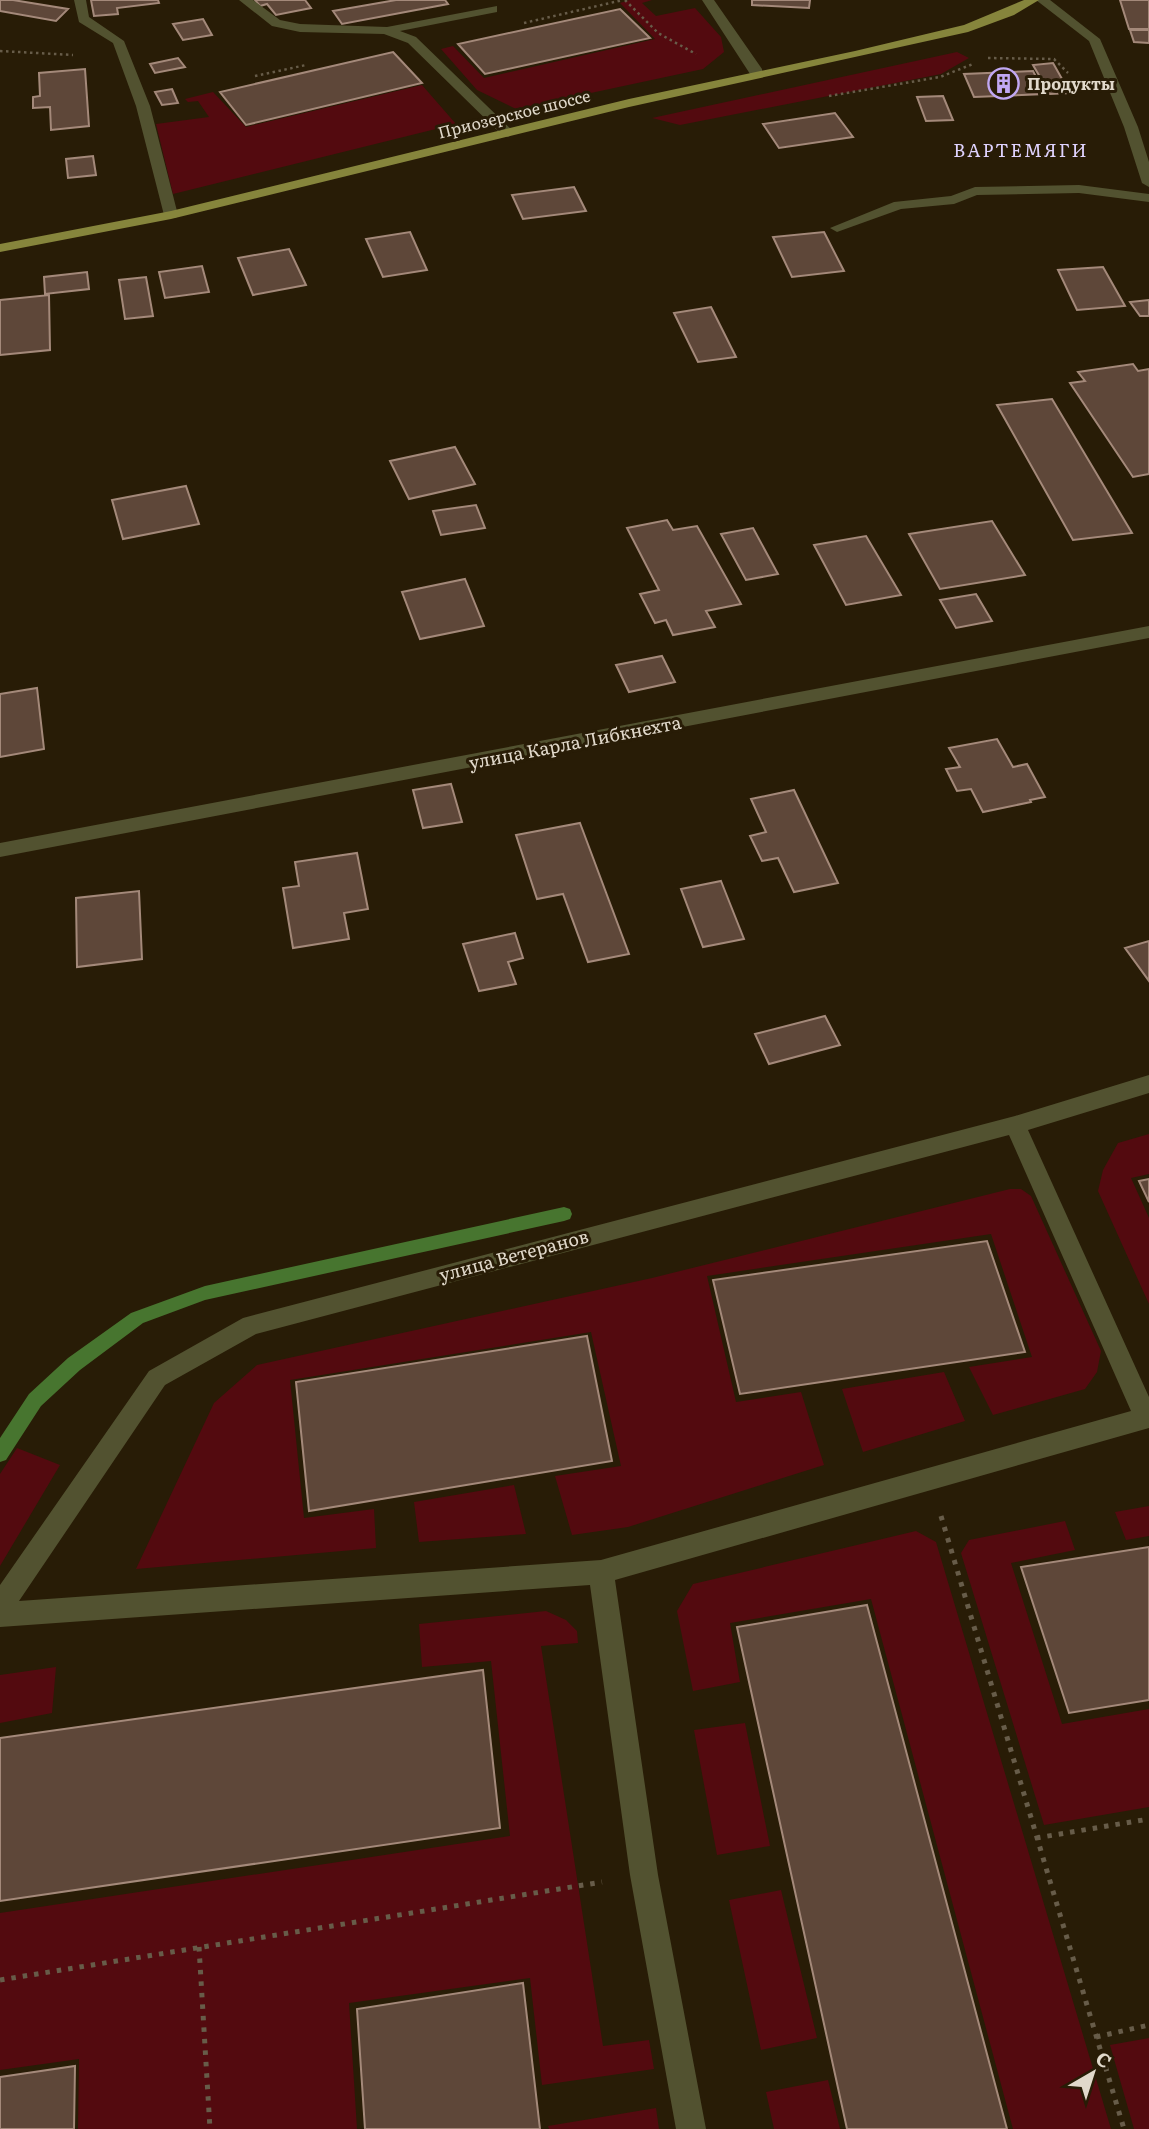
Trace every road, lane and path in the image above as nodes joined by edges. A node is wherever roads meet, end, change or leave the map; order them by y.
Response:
1 (80, 0) edge
2 (245, 0) edge
3 (625, 0) edge
4 (708, 0) edge
5 (1033, 0) edge
6 (1042, 0) edge
7 (493, 9) dead end
8 (386, 30) junction
9 (0, 51) edge
10 (123, 58) junction
11 (757, 71) junction
12 (508, 133) junction
13 (1149, 183) edge
14 (1149, 198) edge
15 (171, 215) junction
16 (837, 228) dead end
17 (0, 248) edge
18 (1149, 632) edge
19 (0, 850) edge
20 (1149, 1084) edge
21 (1016, 1125) junction
22 (1148, 1417) edge
23 (930, 1478) junction
24 (601, 1572) junction
25 (0, 1607) edge
26 (0, 1615) edge
27 (1149, 1819) edge
28 (1036, 1838) junction
29 (644, 1875) junction
30 (199, 1947) junction
31 (0, 1980) edge
32 (1149, 2025) edge
33 (1096, 2037) junction
34 (210, 2129) edge
35 (691, 2129) edge
36 (1124, 2129) edge

1 - 10 street
2 - 8 street
3 - 11 path
4 - 11 street
5 - 11 main road, Приозерское шоссе
6 - 13 street
7 - 8 street
8 - 12 street
9 - 10 path
10 - 15 street
11 - 12 main road, Приозерское шоссе
12 - 15 main road, Приозерское шоссе
14 - 16 street
15 - 17 main road, Приозерское шоссе
18 - 19 street, улица Карла Либкнехта
20 - 21 street, улица Ветеранов
21 - 22 street
21 - 25 street, улица Ветеранов
22 - 23 street
23 - 24 street
23 - 28 path
24 - 26 street
24 - 29 street
27 - 28 path
28 - 33 path
29 - 30 path
29 - 35 street
30 - 31 path
30 - 34 path
32 - 33 path
33 - 36 path

